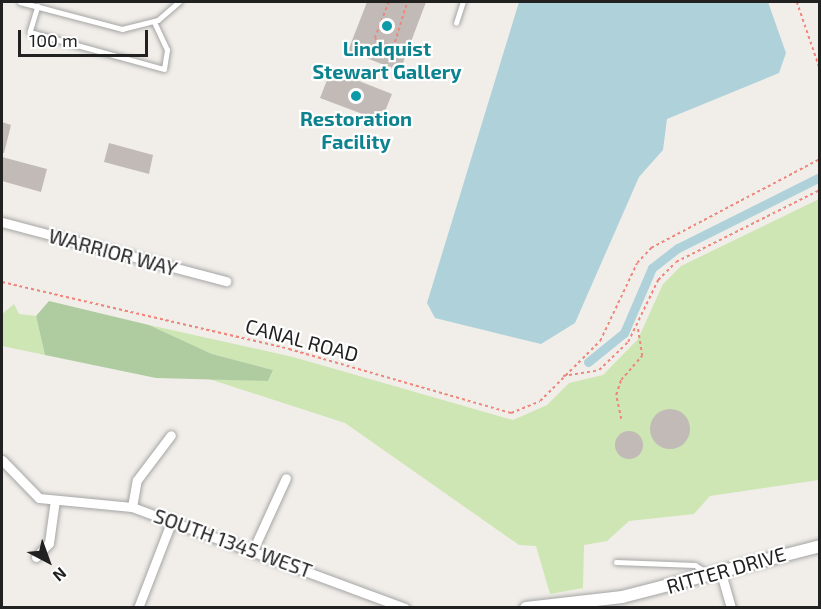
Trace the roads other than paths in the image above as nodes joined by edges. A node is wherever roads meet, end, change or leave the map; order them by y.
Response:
1 (20, 2) edge
2 (179, 2) edge
3 (463, 2) edge
4 (38, 6) junction
5 (154, 22) junction
6 (456, 22) dead end
7 (2, 222) edge
8 (226, 281) dead end
9 (171, 435) dead end
10 (2, 460) edge
11 (286, 478) dead end
12 (55, 500) junction
13 (132, 507) junction
14 (172, 520) junction
15 (819, 546) edge
16 (253, 550) junction
17 (36, 557) dead end
18 (616, 562) dead end
19 (717, 574) junction
20 (138, 608) edge
21 (405, 608) edge
22 (526, 608) edge
23 (730, 608) edge

1 - 4 lane
2 - 5 lane
3 - 6 lane
4 - 5 lane
4 - 5 lane
7 - 8 street, WARRIOR WAY
9 - 13 street
10 - 12 street, SOUTH 1345 WEST
11 - 16 street
12 - 13 street, SOUTH 1345 WEST
12 - 17 street
13 - 14 street, SOUTH 1345 WEST
14 - 16 street, SOUTH 1345 WEST
14 - 20 street
15 - 19 street, RITTER DRIVE
16 - 21 street, SOUTH 1345 WEST
18 - 19 lane
19 - 22 street, RITTER DRIVE
19 - 23 street

